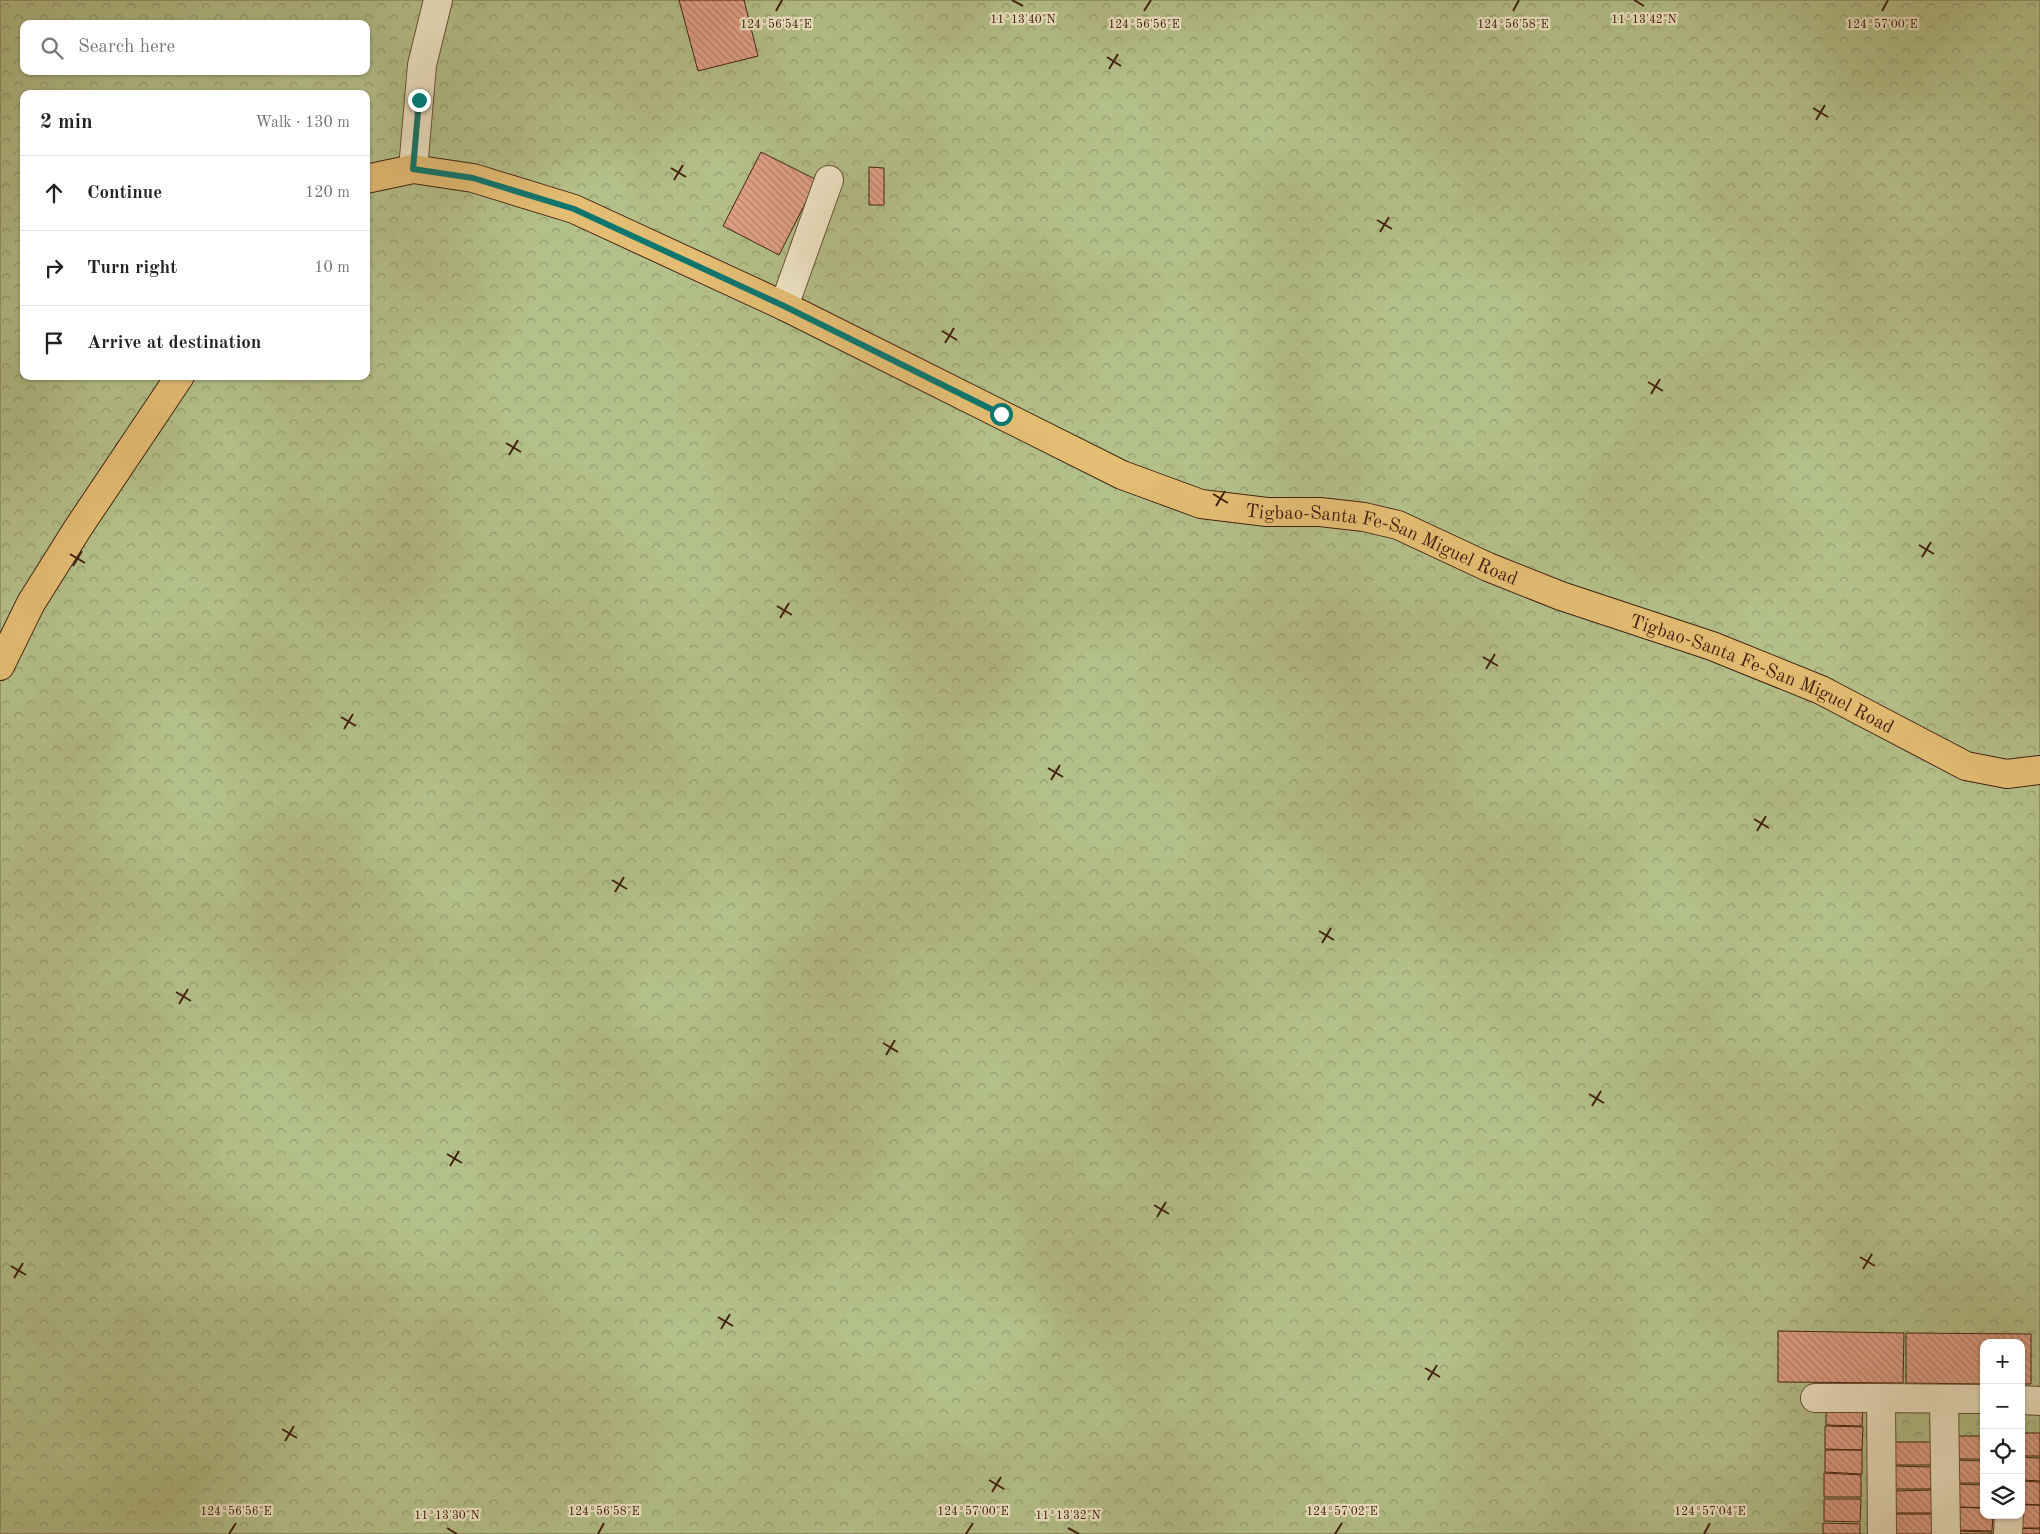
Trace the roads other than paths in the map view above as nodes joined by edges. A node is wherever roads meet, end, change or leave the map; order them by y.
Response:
1 (438, 0) edge
2 (413, 169) junction
3 (370, 178) edge
4 (829, 180) dead end
5 (784, 306) junction
6 (177, 380) edge
7 (0, 666) edge
8 (2040, 770) edge
9 (1815, 1398) dead end
10 (1881, 1398) junction
11 (1944, 1400) junction
12 (1980, 1400) edge
13 (2025, 1400) edge
14 (2040, 1401) edge
15 (2009, 1519) edge
16 (1882, 1534) edge
17 (1946, 1534) edge
18 (2008, 1534) edge

1 - 2 street
2 - 3 main road, Tigbao-Santa Fe-San Miguel Road
2 - 5 main road, Tigbao-Santa Fe-San Miguel Road
4 - 5 street
5 - 8 main road, Tigbao-Santa Fe-San Miguel Road
6 - 7 main road
9 - 10 street
10 - 11 street
10 - 16 street
11 - 12 street
11 - 17 street
13 - 14 street
15 - 18 street

